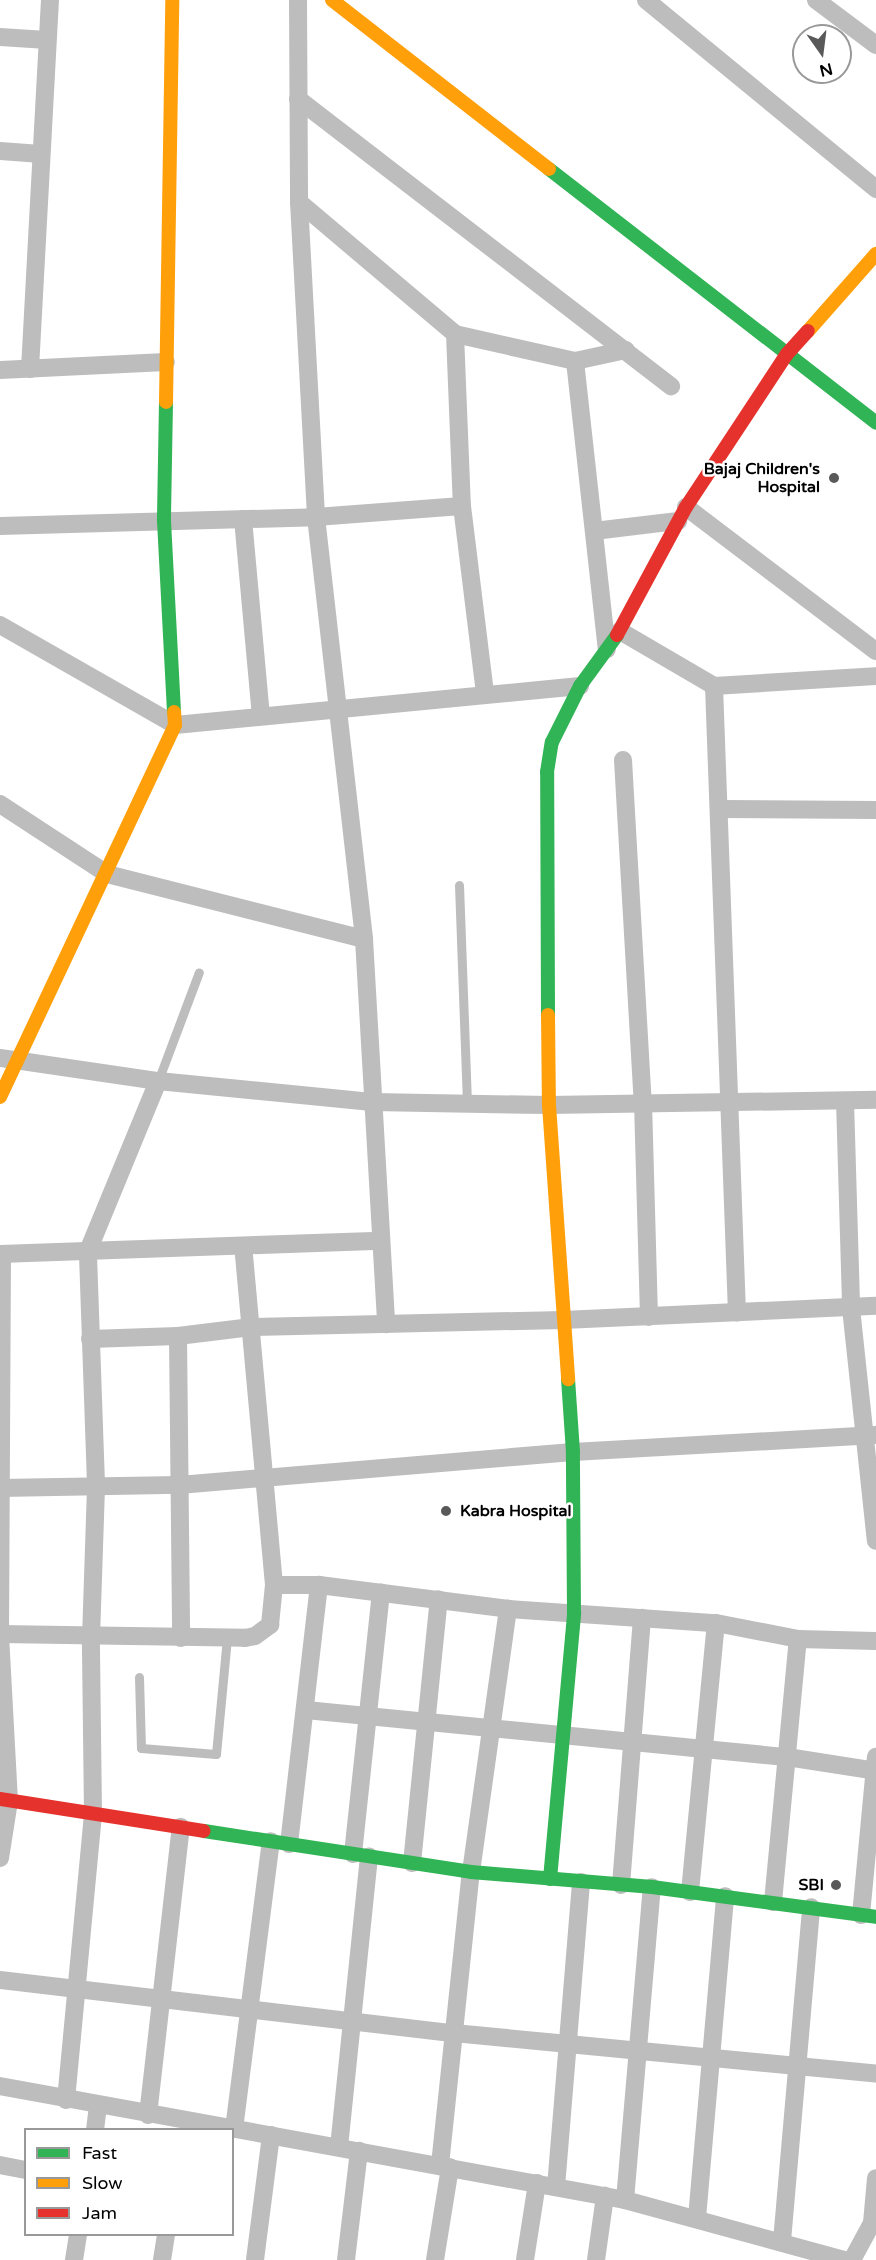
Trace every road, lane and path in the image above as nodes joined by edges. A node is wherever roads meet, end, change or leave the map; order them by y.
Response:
1 (50, 0) edge
2 (172, 0) edge
3 (298, 0) edge
4 (332, 0) edge
5 (646, 0) edge
6 (816, 0) edge
7 (0, 37) edge
8 (47, 40) junction
9 (876, 45) edge
10 (298, 99) junction
11 (0, 151) edge
12 (41, 154) junction
13 (876, 189) edge
14 (299, 202) junction
15 (875, 257) edge
16 (455, 334) junction
17 (626, 350) junction
18 (787, 354) junction
19 (575, 361) junction
20 (166, 362) junction
21 (30, 369) junction
22 (0, 370) edge
23 (671, 386) dead end
24 (876, 423) edge
25 (462, 506) junction
26 (682, 514) junction
27 (316, 517) junction
28 (243, 519) junction
29 (164, 521) junction
30 (0, 526) edge
31 (594, 531) junction
32 (0, 625) edge
33 (620, 631) junction
34 (607, 649) junction
35 (876, 651) edge
36 (876, 676) edge
37 (580, 686) junction
38 (714, 686) junction
39 (485, 692) junction
40 (337, 707) junction
41 (261, 715) junction
42 (175, 725) junction
43 (623, 760) dead end
44 (0, 804) edge
45 (720, 809) junction
46 (876, 810) edge
47 (107, 874) junction
48 (459, 885) dead end
49 (364, 939) junction
50 (199, 972) dead end
51 (0, 1058) edge
52 (20, 1060) junction
53 (158, 1081) junction
54 (0, 1097) edge
55 (726, 1100) junction
56 (876, 1100) edge
57 (845, 1101) junction
58 (372, 1102) junction
59 (643, 1102) junction
60 (467, 1104) junction
61 (549, 1105) junction
62 (381, 1241) junction
63 (243, 1246) junction
64 (88, 1251) junction
65 (1, 1254) edge
66 (876, 1306) edge
67 (851, 1308) junction
68 (737, 1313) junction
69 (649, 1317) junction
70 (563, 1320) junction
71 (386, 1324) junction
72 (251, 1327) junction
73 (178, 1336) junction
74 (90, 1339) junction
75 (870, 1436) edge
76 (573, 1452) junction
77 (263, 1479) junction
78 (96, 1484) junction
79 (179, 1485) junction
80 (2, 1488) edge
81 (876, 1541) edge
82 (274, 1585) junction
83 (319, 1585) junction
84 (381, 1592) junction
85 (439, 1599) junction
86 (508, 1609) junction
87 (574, 1613) junction
88 (642, 1618) junction
89 (716, 1623) junction
90 (0, 1634) edge
91 (91, 1638) junction
92 (181, 1638) junction
93 (227, 1638) junction
94 (798, 1639) junction
95 (876, 1641) edge
96 (139, 1677) dead end
97 (306, 1710) junction
98 (368, 1715) junction
99 (428, 1723) junction
100 (490, 1730) junction
101 (563, 1738) junction
102 (632, 1744) junction
103 (704, 1751) junction
104 (787, 1757) junction
105 (876, 1766) edge
106 (5, 1800) edge
107 (93, 1814) junction
108 (181, 1827) junction
109 (280, 1843) junction
110 (361, 1855) junction
111 (0, 1858) edge
112 (412, 1863) junction
113 (471, 1872) junction
114 (550, 1879) junction
115 (581, 1882) junction
116 (621, 1885) junction
117 (652, 1887) junction
118 (690, 1892) junction
119 (725, 1896) junction
120 (773, 1902) junction
121 (811, 1907) junction
122 (869, 1916) edge
123 (0, 1980) edge
124 (76, 1989) junction
125 (162, 1999) junction
126 (248, 2009) junction
127 (352, 2021) junction
128 (454, 2033) junction
129 (567, 2045) junction
130 (638, 2052) junction
131 (711, 2058) junction
132 (797, 2066) junction
133 (876, 2074) edge
134 (0, 2086) edge
135 (66, 2100) junction
136 (98, 2107) junction
137 (148, 2115) junction
138 (183, 2125) edge
139 (95, 2128) edge
140 (221, 2128) edge
141 (234, 2129) joint
142 (272, 2135) junction
143 (339, 2147) junction
144 (359, 2151) junction
145 (0, 2165) edge
146 (445, 2166) junction
147 (24, 2170) edge
148 (876, 2178) edge
149 (537, 2183) junction
150 (555, 2187) junction
151 (605, 2196) junction
152 (625, 2200) junction
153 (697, 2218) junction
154 (78, 2236) edge
155 (166, 2236) edge
156 (782, 2241) junction
157 (74, 2260) edge
158 (162, 2260) edge
159 (255, 2260) edge
160 (346, 2260) edge
161 (435, 2260) edge
162 (525, 2260) edge
163 (596, 2260) edge
164 (845, 2260) edge
165 (852, 2260) edge

1 - 8 street
2 - 20 street
3 - 10 street
4 - 18 street
5 - 13 street
6 - 9 street
7 - 8 street
8 - 12 street
10 - 14 street
10 - 17 street
11 - 12 street
12 - 21 street
14 - 16 street
14 - 27 street
15 - 18 street
16 - 19 street
16 - 25 street
17 - 19 street
17 - 23 street
18 - 24 street
18 - 26 street
19 - 31 street
20 - 21 street
20 - 29 street
21 - 22 street
25 - 27 street
25 - 39 street
26 - 31 street
26 - 33 street
26 - 35 street
27 - 28 street
27 - 40 street
28 - 29 street
28 - 41 street
29 - 30 street
29 - 42 street
31 - 34 street
32 - 42 street
33 - 34 street
33 - 38 street
34 - 37 street
36 - 38 street
37 - 39 street
37 - 61 street
38 - 45 street
39 - 40 street
40 - 41 street
40 - 49 street
41 - 42 street
42 - 47 street
43 - 59 street
44 - 47 street
45 - 46 street
45 - 55 street
47 - 49 street
47 - 52 street
48 - 60 lane
49 - 58 street
50 - 53 lane
51 - 52 street
52 - 53 street
52 - 54 street
53 - 58 street
53 - 64 street
55 - 57 street
55 - 59 street
55 - 68 street
56 - 57 street
57 - 67 street
58 - 60 street
58 - 62 street
59 - 61 street
59 - 69 street
60 - 61 street
61 - 70 street
62 - 63 street
62 - 71 street
63 - 64 street
63 - 72 street
64 - 65 street
64 - 74 street
65 - 80 street
66 - 67 street
67 - 68 street
67 - 75 street
68 - 69 street
69 - 70 street
70 - 71 street
70 - 76 street
71 - 72 street
72 - 73 street
72 - 77 street
73 - 74 street
73 - 79 street
74 - 78 street
75 - 76 street
75 - 81 street
76 - 77 street
76 - 87 street
77 - 79 street
77 - 82 street
78 - 79 street
78 - 80 street
78 - 91 street
79 - 92 street
80 - 90 street
82 - 83 street
82 - 93 street
83 - 84 street
83 - 97 street
84 - 85 street
84 - 98 street
85 - 86 street
85 - 99 street
86 - 87 street
86 - 100 street
87 - 88 street
87 - 101 street
88 - 89 street
88 - 102 street
89 - 94 street
89 - 103 street
90 - 91 street
90 - 106 street
91 - 92 street
91 - 107 street
92 - 93 street
93 - 96 lane
94 - 95 street
94 - 104 street
97 - 98 street
97 - 109 street
98 - 99 street
98 - 110 street
99 - 100 street
99 - 112 street
100 - 101 street
100 - 113 street
101 - 102 street
101 - 114 street
102 - 103 street
102 - 116 street
103 - 104 street
103 - 118 street
104 - 105 street
104 - 120 street
105 - 122 street
106 - 107 street
106 - 111 street
107 - 108 street
107 - 124 street
108 - 109 street
108 - 125 street
109 - 110 street
109 - 126 street
110 - 112 street
110 - 127 street
112 - 113 street
113 - 114 street
113 - 128 street
114 - 115 street
115 - 116 street
115 - 129 street
116 - 117 street
117 - 118 street
117 - 130 street
118 - 119 street
119 - 120 street
119 - 131 street
120 - 121 street
121 - 122 street
121 - 132 street
123 - 124 street
124 - 125 street
124 - 135 street
125 - 126 street
125 - 137 street
126 - 127 street
126 - 141 street
127 - 128 street
127 - 143 street
128 - 129 street
128 - 146 street
129 - 130 street
129 - 150 street
130 - 131 street
130 - 152 street
131 - 132 street
131 - 153 street
132 - 133 street
132 - 156 street
134 - 135 street
135 - 136 street
136 - 137 street
136 - 139 street
137 - 138 street
138 - 140 street
141 - 142 street
142 - 143 street
142 - 159 street
143 - 144 street
144 - 146 street
144 - 160 street
145 - 147 street
146 - 149 street
146 - 161 street
148 - 165 street
149 - 150 street
149 - 162 street
150 - 151 street
151 - 152 street
151 - 163 street
152 - 153 street
153 - 156 street
154 - 157 street
155 - 158 street
156 - 164 street

